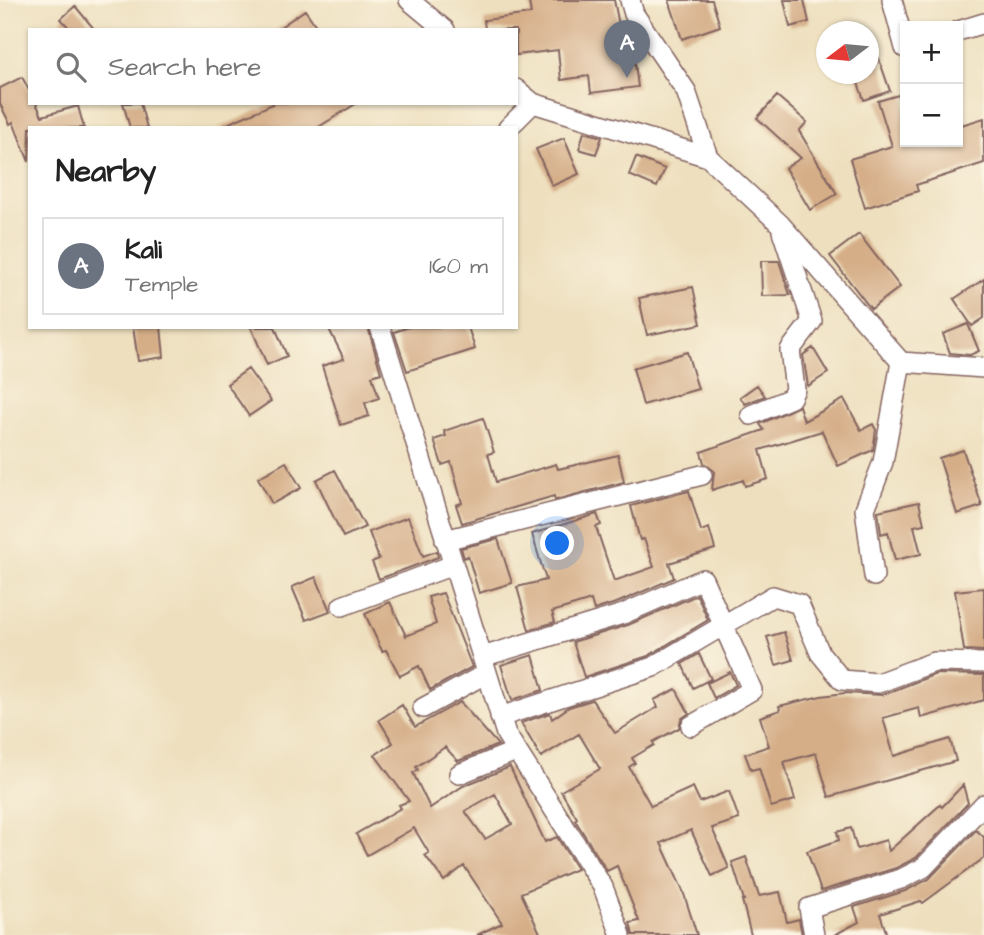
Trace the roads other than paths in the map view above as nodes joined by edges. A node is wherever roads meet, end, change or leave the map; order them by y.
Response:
1 (409, 0) edge
2 (630, 0) edge
3 (892, 0) edge
4 (984, 23) edge
5 (443, 28) edge
6 (963, 29) edge
7 (900, 30) edge
8 (518, 91) edge
9 (533, 103) junction
10 (510, 126) edge
11 (708, 157) junction
12 (780, 224) junction
13 (381, 329) edge
14 (901, 362) junction
15 (984, 368) edge
16 (751, 415) dead end
17 (702, 475) dead end
18 (446, 540) junction
19 (453, 565) junction
20 (874, 576) dead end
21 (342, 606) dead end
22 (722, 624) junction
23 (984, 663) edge
24 (484, 665) junction
25 (423, 708) dead end
26 (500, 717) junction
27 (691, 726) dead end
28 (516, 751) junction
29 (459, 775) dead end
30 (984, 804) edge
31 (621, 935) edge
32 (814, 935) edge

1 - 5 street
2 - 11 street
3 - 7 street
4 - 6 street
8 - 9 street
9 - 10 street
9 - 11 street
11 - 12 street
12 - 14 street
12 - 16 street
13 - 18 street
14 - 15 street
14 - 20 street
17 - 18 street
18 - 19 street
19 - 21 street
19 - 24 street
22 - 23 street
22 - 24 street
22 - 26 street
22 - 27 street
24 - 25 street
24 - 26 street
26 - 28 street
28 - 29 street
28 - 31 street
30 - 32 street

